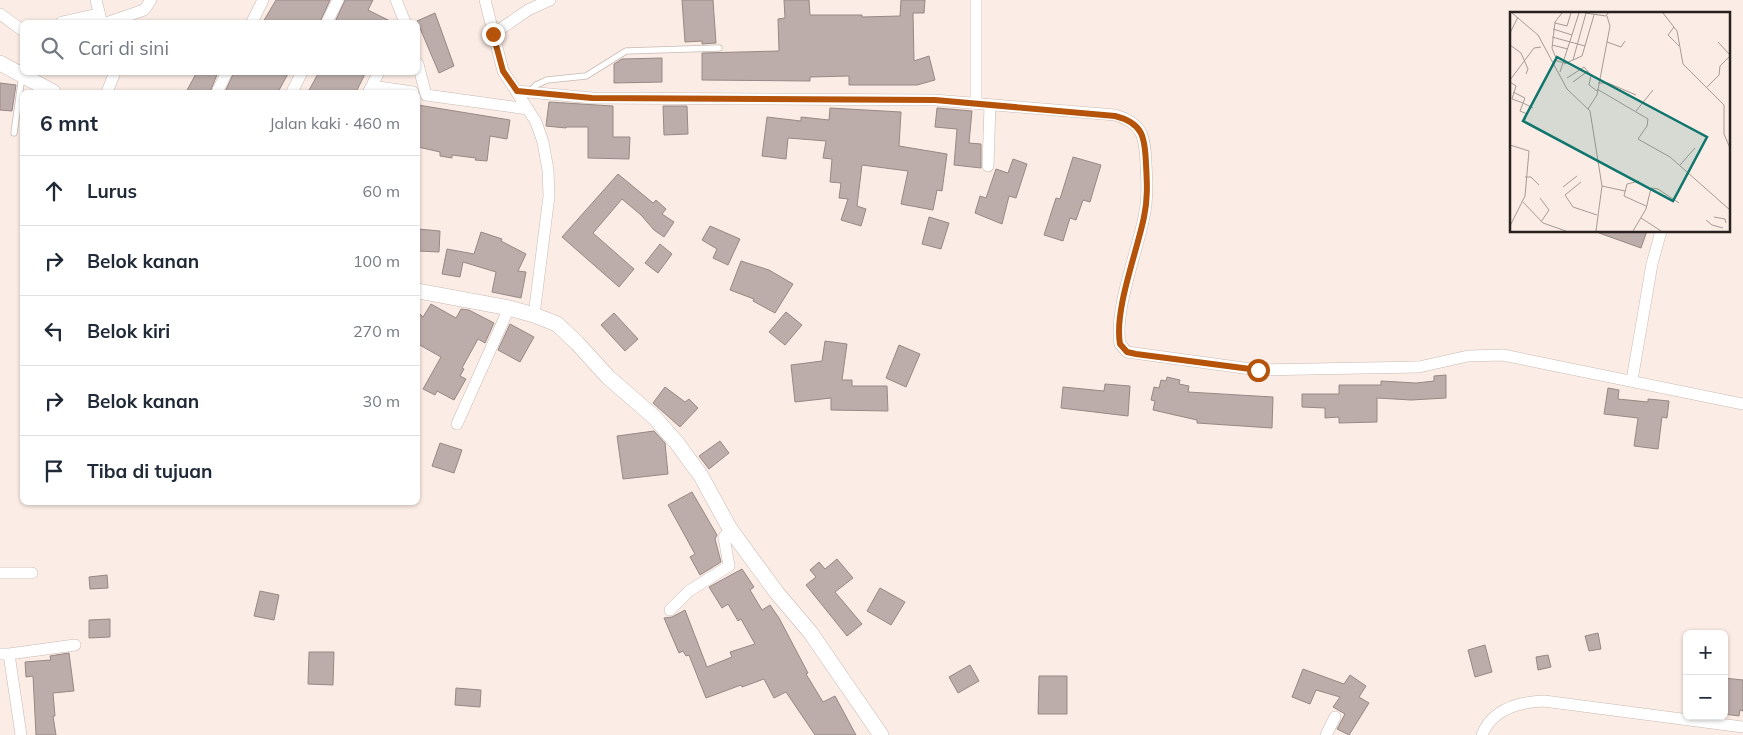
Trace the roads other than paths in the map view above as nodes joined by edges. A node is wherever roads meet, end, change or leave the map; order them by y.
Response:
1 (96, 0) edge
2 (151, 0) edge
3 (263, 0) edge
4 (338, 0) edge
5 (396, 0) edge
6 (485, 0) edge
7 (550, 0) edge
8 (976, 0) edge
9 (0, 14) edge
10 (100, 18) edge
11 (81, 20) edge
12 (115, 20) edge
13 (253, 20) edge
14 (328, 20) edge
15 (405, 20) edge
16 (20, 29) edge
17 (493, 34) junction
18 (719, 48) dead end
19 (0, 63) edge
20 (20, 73) edge
21 (22, 75) edge
22 (24, 75) edge
23 (114, 75) edge
24 (226, 75) edge
25 (300, 75) edge
26 (378, 75) edge
27 (419, 75) edge
28 (370, 89) edge
29 (50, 90) edge
30 (109, 90) edge
31 (218, 90) edge
32 (293, 90) edge
33 (384, 90) edge
34 (517, 91) junction
35 (530, 92) junction
36 (422, 94) edge
37 (976, 104) junction
38 (990, 105) junction
39 (528, 108) junction
40 (14, 133) dead end
41 (988, 166) dead end
42 (1661, 232) edge
43 (420, 291) edge
44 (508, 308) junction
45 (534, 315) junction
46 (1632, 380) junction
47 (1743, 404) edge
48 (457, 424) dead end
49 (730, 529) junction
50 (0, 573) edge
51 (32, 573) dead end
52 (670, 610) dead end
53 (74, 645) dead end
54 (4, 654) edge
55 (1335, 717) dead end
56 (1743, 727) edge
57 (21, 735) edge
58 (881, 735) edge
59 (1326, 735) edge
60 (1482, 735) edge

1 - 10 street
2 - 12 street
3 - 13 street
4 - 14 street
5 - 15 street
6 - 17 street
7 - 17 street
8 - 37 street
9 - 16 street
10 - 11 street
17 - 34 street
18 - 35 lane
19 - 20 street
21 - 40 lane
22 - 29 street
23 - 30 street
24 - 31 street
25 - 32 street
26 - 28 street
27 - 36 street
28 - 33 street
34 - 35 street
34 - 39 street
35 - 37 street
36 - 39 street
37 - 38 street
38 - 41 street
38 - 46 street
39 - 45 street
42 - 46 street
43 - 44 street
44 - 45 street
44 - 48 street
45 - 49 street
46 - 47 street
49 - 52 street
49 - 58 street
50 - 51 street
53 - 54 street
54 - 57 street
55 - 59 street
56 - 60 street

